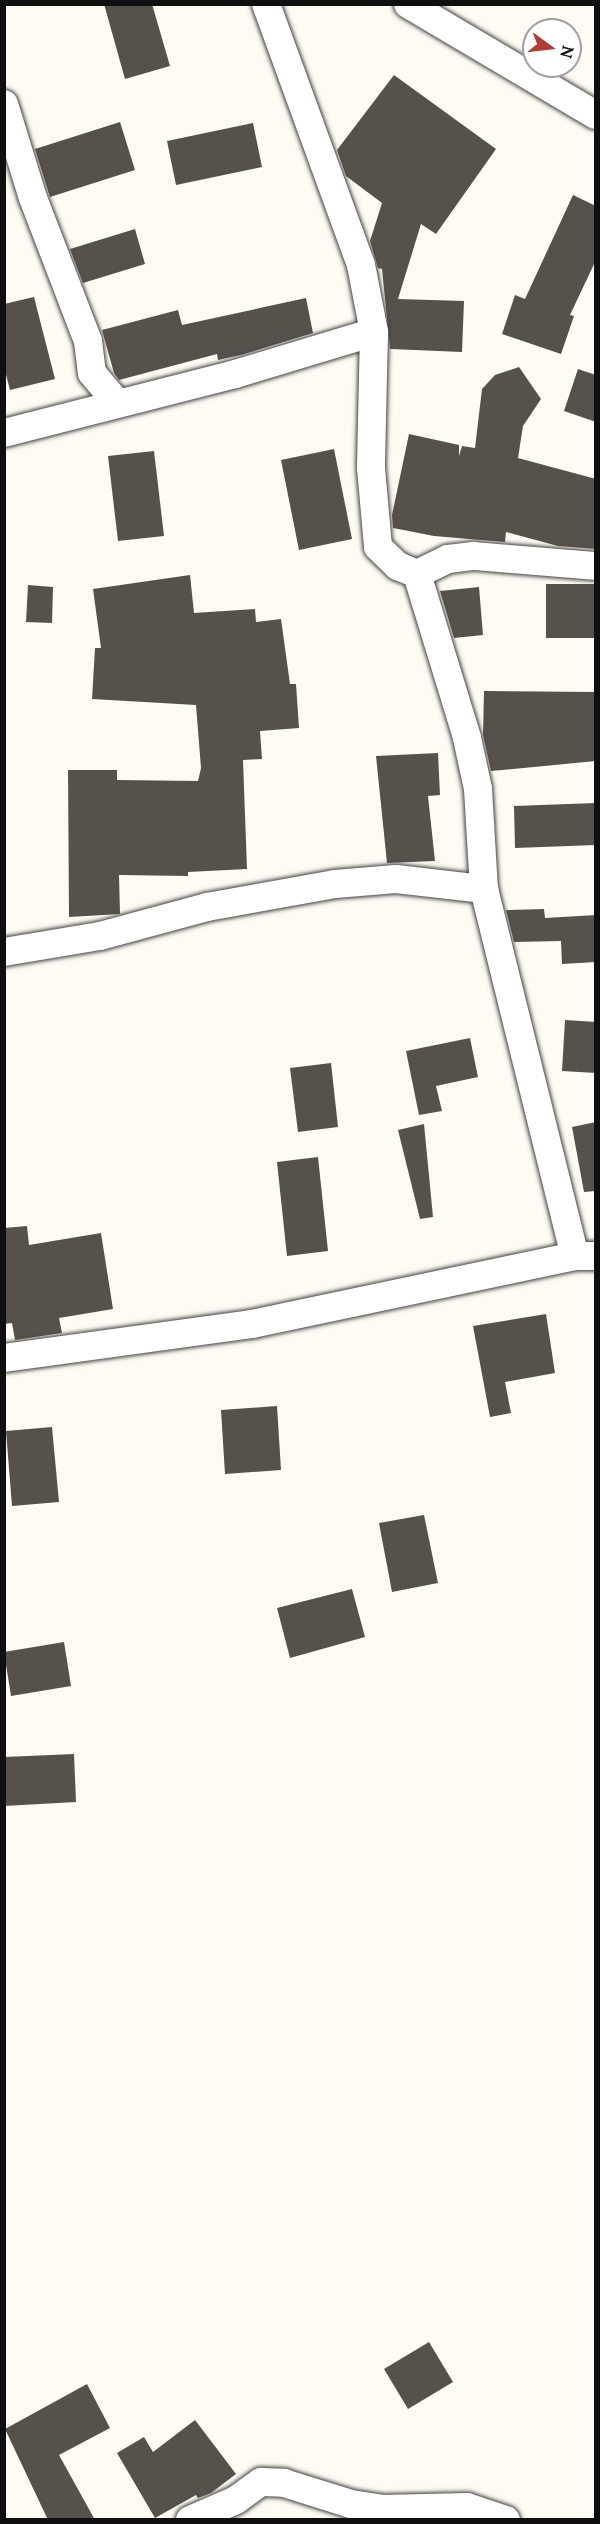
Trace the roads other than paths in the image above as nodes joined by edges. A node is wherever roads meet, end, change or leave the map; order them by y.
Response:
1 (266, 4) edge
2 (408, 4) edge
3 (4, 104) edge
4 (596, 115) edge
5 (374, 332) junction
6 (118, 404) junction
7 (4, 433) edge
8 (596, 566) edge
9 (417, 574) junction
10 (484, 889) junction
11 (4, 952) edge
12 (585, 1256) edge
13 (4, 1358) edge
14 (190, 2520) edge
15 (506, 2520) edge

1 - 5 street
2 - 4 street
3 - 6 street
5 - 6 street
5 - 9 street
6 - 7 street
8 - 9 street
9 - 10 street
10 - 11 street
10 - 12 street
12 - 13 street
14 - 15 street

